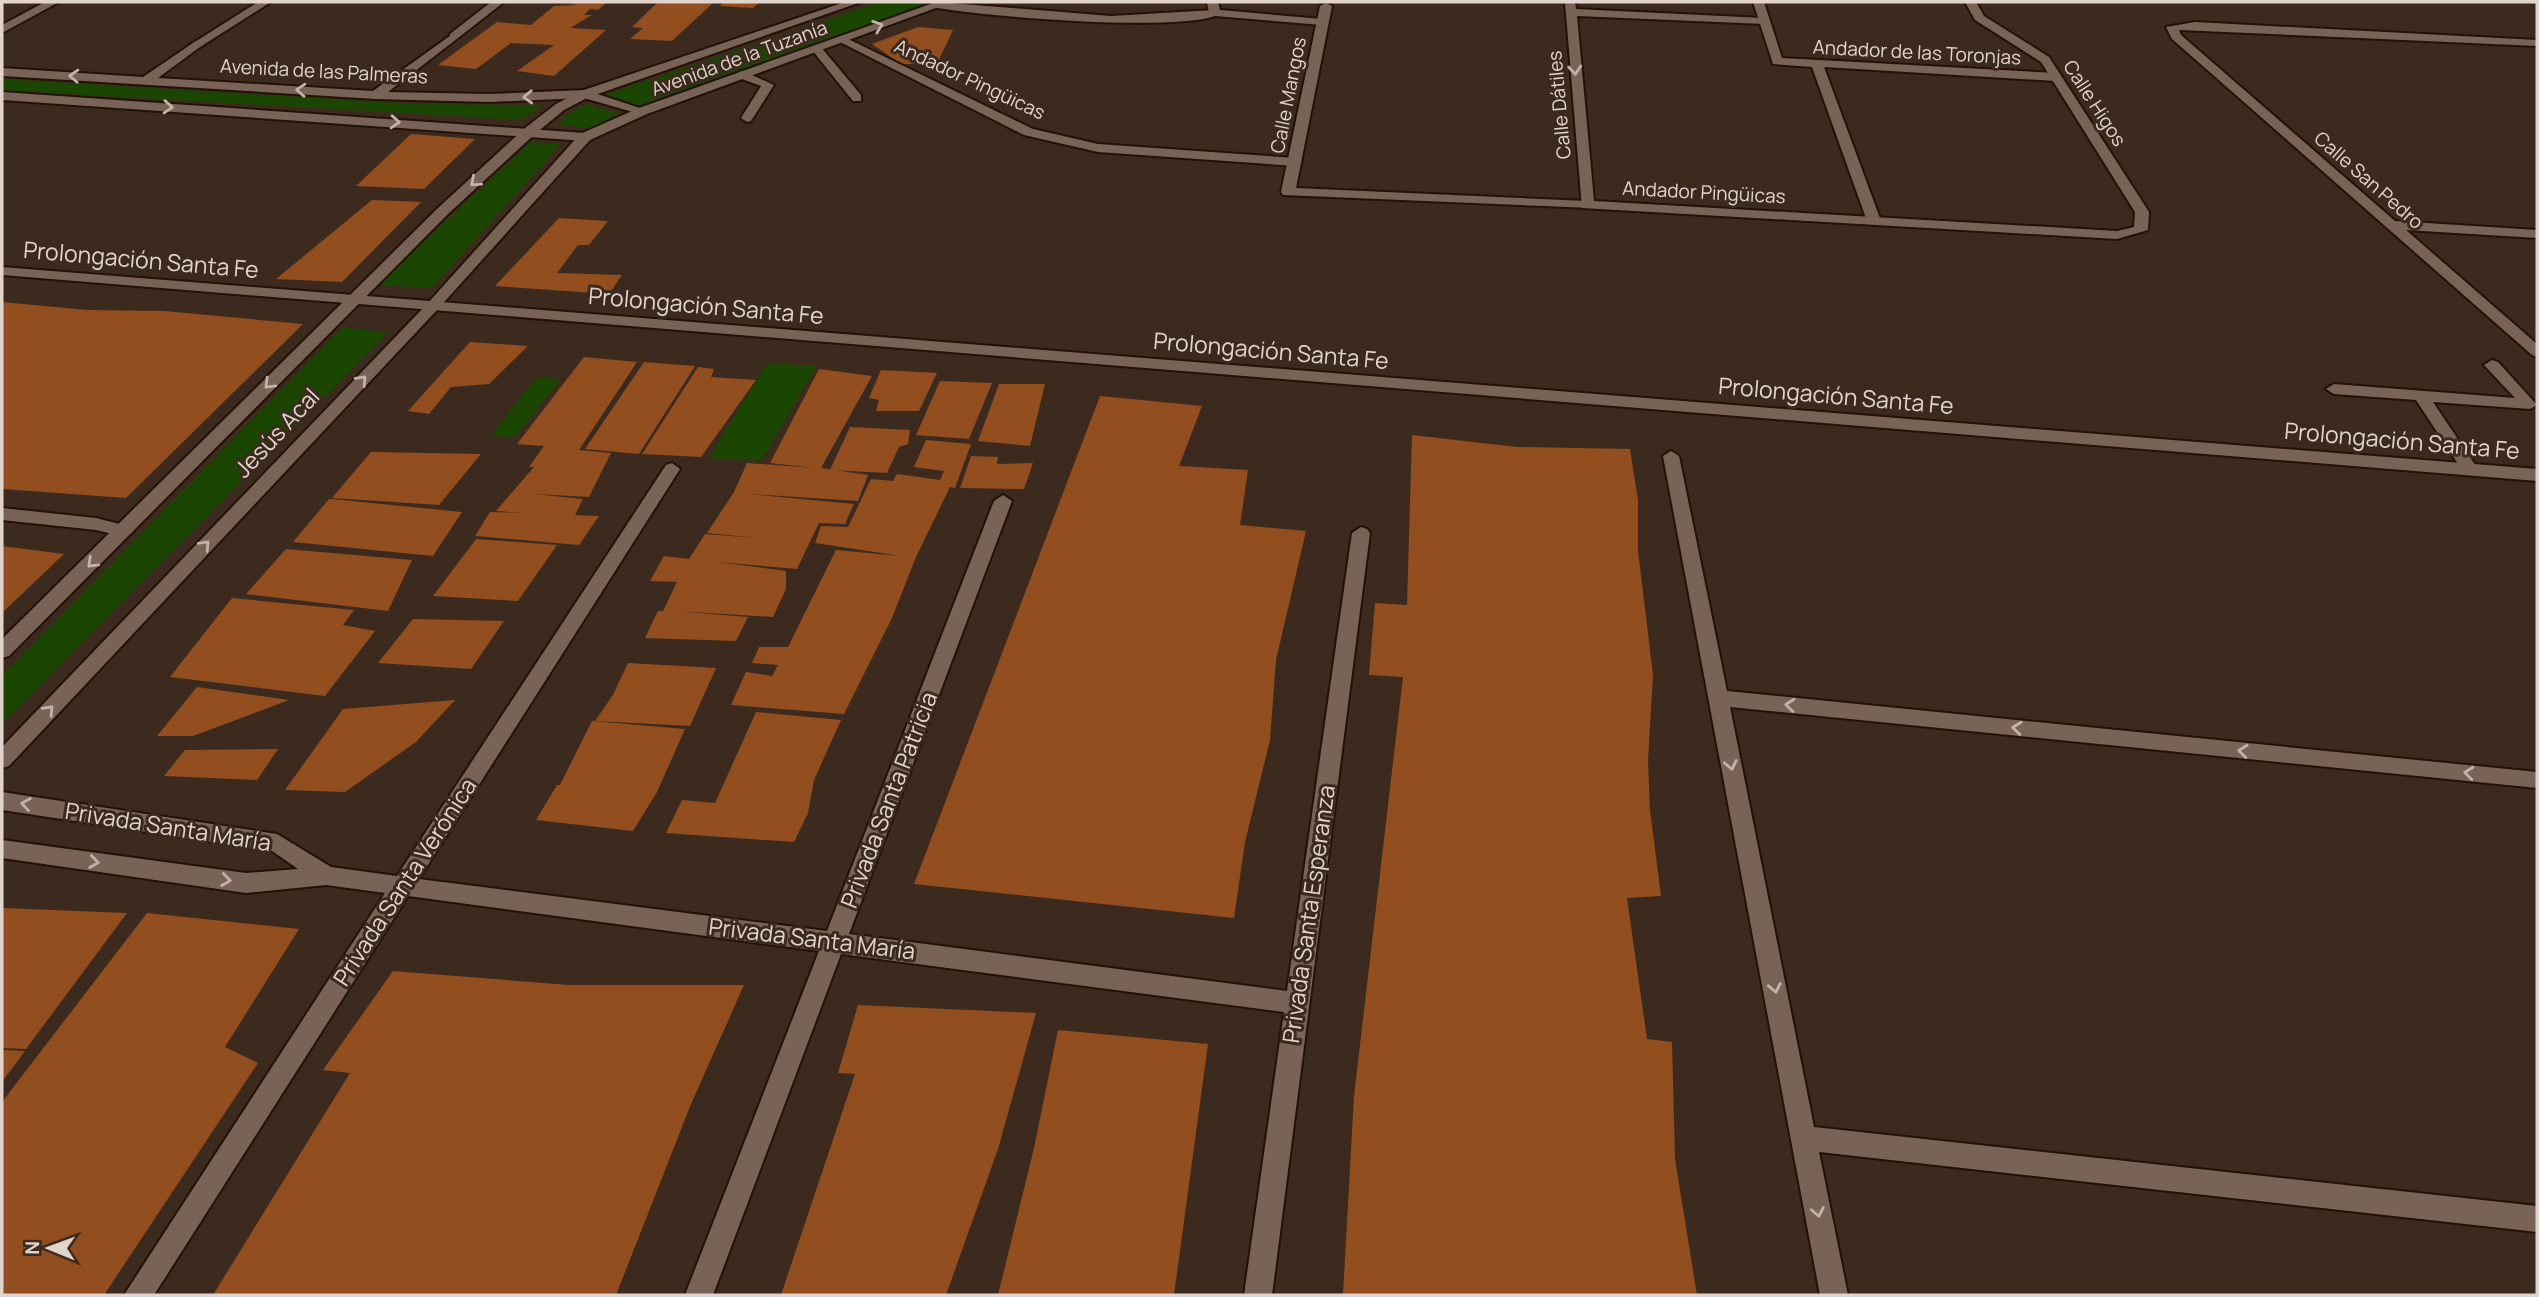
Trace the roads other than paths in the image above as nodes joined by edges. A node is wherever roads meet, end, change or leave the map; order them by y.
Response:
1 (53, 2) edge
2 (265, 2) edge
3 (498, 2) edge
4 (855, 2) edge
5 (1758, 2) edge
6 (1971, 2) edge
7 (941, 3) edge
8 (1326, 6) dead end
9 (1570, 7) edge
10 (1214, 8) edge
11 (1764, 21) junction
12 (1322, 22) junction
13 (2, 30) edge
14 (842, 38) junction
15 (2537, 43) edge
16 (816, 48) junction
17 (1817, 64) junction
18 (2, 72) edge
19 (743, 75) junction
20 (2056, 77) junction
21 (147, 80) junction
22 (585, 94) junction
23 (2, 96) edge
24 (376, 96) junction
25 (857, 98) dead end
26 (643, 111) junction
27 (747, 118) dead end
28 (530, 131) junction
29 (585, 137) junction
30 (1295, 162) junction
31 (1289, 192) joint
32 (1587, 205) junction
33 (1874, 220) junction
34 (2390, 225) junction
35 (2537, 234) edge
36 (2117, 235) joint
37 (2, 271) edge
38 (351, 301) junction
39 (432, 307) junction
40 (2537, 352) edge
41 (2492, 365) dead end
42 (2333, 389) dead end
43 (2421, 396) junction
44 (1671, 456) dead end
45 (672, 469) dead end
46 (2470, 469) junction
47 (2537, 475) edge
48 (1003, 501) dead end
49 (2, 514) edge
50 (125, 531) junction
51 (1361, 533) dead end
52 (2, 651) edge
53 (1718, 698) junction
54 (2, 760) edge
55 (2537, 780) edge
56 (2, 801) edge
57 (2, 849) edge
58 (326, 876) junction
59 (402, 886) junction
60 (834, 942) junction
61 (1297, 1003) junction
62 (1804, 1138) junction
63 (2537, 1219) edge
64 (138, 1295) edge
65 (699, 1295) edge
66 (1258, 1295) edge
67 (1834, 1295) edge

1 - 13 street
2 - 21 street
3 - 24 street
4 - 22 street, Avenida de la Tuzanía
5 - 11 street
6 - 20 street, Calle Higos
7 - 10 street
14 -> 7 street, Avenida de la Tuzanía
8 - 12 street, Calle Mangos
9 - 11 street
9 -> 32 street, Calle Dátiles
10 - 12 street
11 - 17 street, Andador de las Toronjas
12 - 30 street, Calle Mangos
14 - 16 street, Avenida de la Tuzanía
14 - 30 street, Andador Pingüicas
15 - 34 street, Calle San Pedro
16 - 19 street, Avenida de la Tuzanía
16 - 25 street
17 - 20 street, Andador de las Toronjas
17 - 33 street
21 -> 18 street, Avenida de las Palmeras
19 - 26 street, Avenida de la Tuzanía
19 - 27 street
20 - 36 street, Calle Higos
24 -> 21 street, Avenida de las Palmeras
22 -> 24 street, Avenida de las Palmeras
22 - 26 street, Avenida de las Palmeras
22 - 28 street, Jesús Acal
23 -> 28 street, Avenida de las Palmeras
26 - 29 street, Avenida de la Tuzanía
28 - 29 street, Avenida de las Palmeras
28 -> 38 street, Jesús Acal
29 - 39 street, Jesús Acal
30 - 31 street, Calle Mangos
31 - 32 street, Andador Pingüicas
32 - 33 street, Andador Pingüicas
33 - 36 street, Andador Pingüicas
34 - 35 street
34 - 40 street, Calle San Pedro
37 - 38 street, Prolongación Santa Fe
38 - 39 street, Prolongación Santa Fe
38 -> 50 street, Jesús Acal
39 - 46 street, Prolongación Santa Fe
54 -> 39 street, Jesús Acal
41 - 43 street
42 - 43 street
43 - 46 street
44 - 53 street
45 - 59 street, Privada Santa Verónica
46 - 47 street, Prolongación Santa Fe
48 - 60 street, Privada Santa Patricia
49 - 50 street
50 -> 52 street, Jesús Acal
51 - 61 street, Privada Santa Esperanza
55 -> 53 street
53 -> 62 street
58 -> 56 street, Privada Santa María
57 -> 58 street, Privada Santa María
58 - 59 street, Privada Santa María
59 - 60 street, Privada Santa María
59 - 64 street, Privada Santa Verónica
60 - 61 street, Privada Santa María
60 - 65 street, Privada Santa Patricia
61 - 66 street, Privada Santa Esperanza
62 - 63 street
62 -> 67 street

